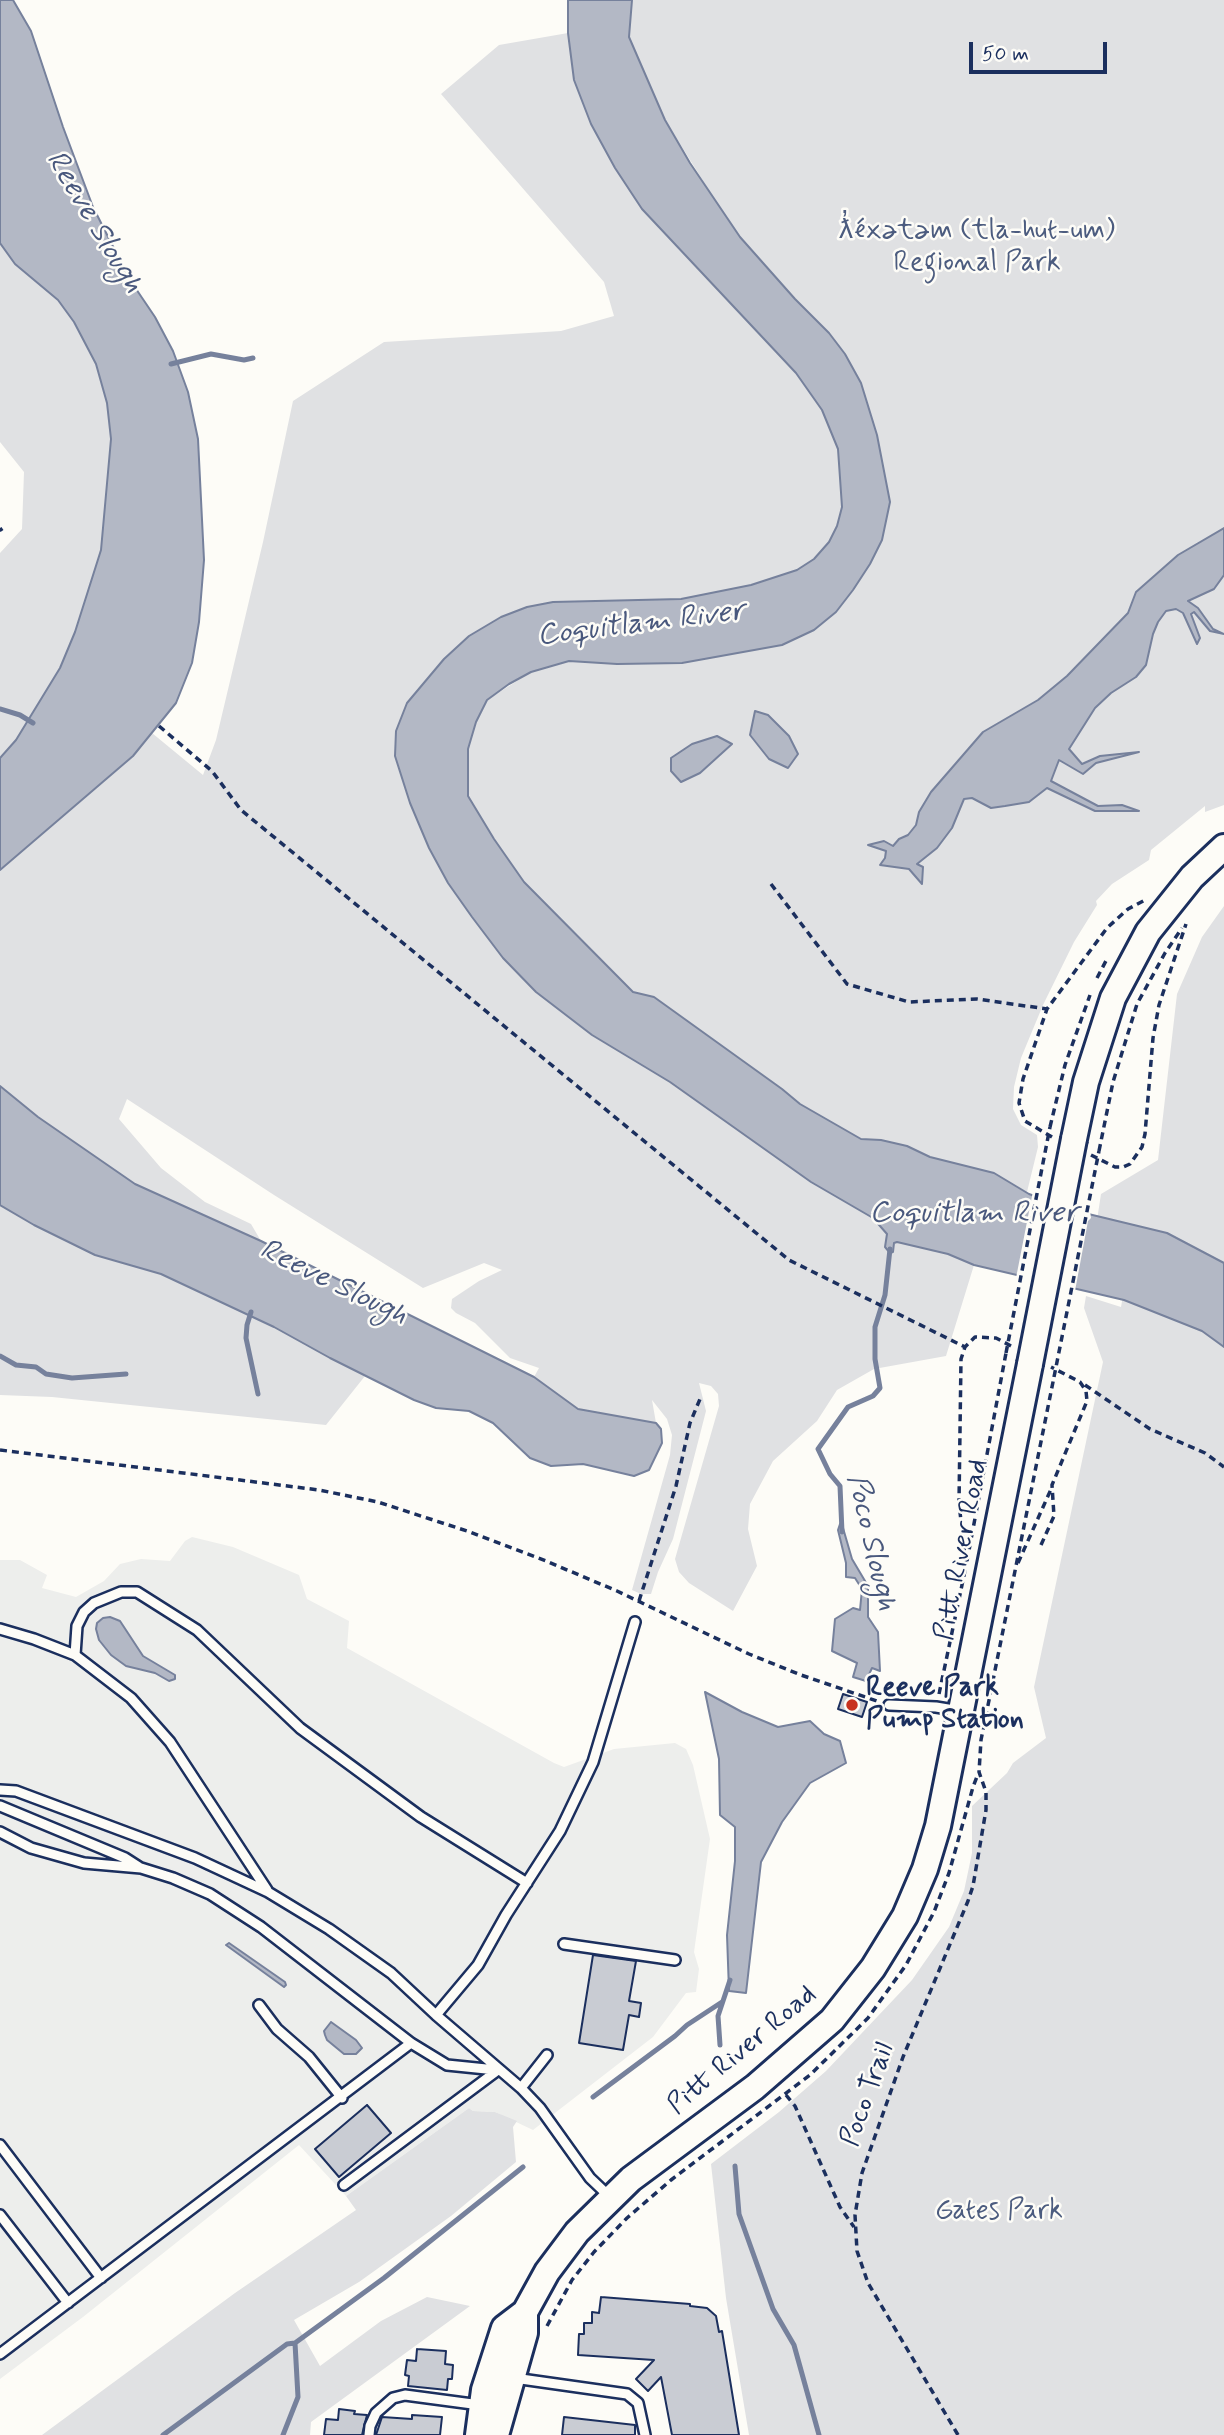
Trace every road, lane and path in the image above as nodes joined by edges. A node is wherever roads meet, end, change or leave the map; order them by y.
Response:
1 (159, 726) dead end
2 (1224, 847) edge
3 (771, 884) dead end
4 (1186, 924) dead end
5 (1047, 1009) dead end
6 (1051, 1127) dead end
7 (965, 1347) dead end
8 (1080, 1382) dead end
9 (700, 1399) dead end
10 (0, 1450) edge
11 (1224, 1467) edge
12 (1052, 1485) dead end
13 (1014, 1571) junction
14 (639, 1601) junction
15 (635, 1622) dead end
16 (0, 1629) edge
17 (75, 1655) junction
18 (889, 1705) joint
19 (936, 1707) junction
20 (961, 1711) junction
21 (0, 1790) edge
22 (0, 1806) edge
23 (0, 1832) edge
24 (141, 1868) junction
25 (527, 1883) junction
26 (268, 1892) junction
27 (564, 1944) dead end
28 (675, 1960) dead end
29 (259, 2005) dead end
30 (436, 2015) junction
31 (411, 2043) junction
32 (547, 2055) dead end
33 (498, 2070) junction
34 (521, 2088) junction
35 (786, 2095) dead end
36 (342, 2098) junction
37 (0, 2144) edge
38 (344, 2185) dead end
39 (611, 2198) junction
40 (0, 2215) edge
41 (855, 2228) junction
42 (101, 2278) junction
43 (68, 2303) junction
44 (525, 2312) junction
45 (0, 2354) edge
46 (512, 2378) junction
47 (482, 2405) junction
48 (369, 2435) edge
49 (478, 2435) edge
50 (496, 2435) edge
51 (645, 2435) edge
52 (958, 2435) edge

1 - 7 path
2 - 20 main road, Pitt River Road, bridge
3 - 5 path
4 - 13 path, bridge
6 - 19 path, bridge
8 - 11 path
9 - 14 path
10 - 14 path
12 - 13 path
13 - 41 path, Poco Trail
14 - 18 path
15 - 25 lane
16 - 17 lane
17 - 25 lane
17 - 26 lane
18 - 19 lane
19 - 20 lane
20 - 39 main road, Pitt River Road
21 - 26 lane
22 - 24 lane
23 - 24 lane
24 - 31 lane
25 - 30 lane
26 - 30 lane
27 - 28 lane
29 - 36 lane
30 - 33 lane
31 - 33 lane
31 - 36 lane
32 - 34 lane
33 - 34 lane
33 - 38 lane
34 - 39 lane
35 - 41 path
36 - 42 lane
37 - 42 lane
39 - 44 main road, Pitt River Road
40 - 43 lane
41 - 52 path, Poco Trail
42 - 43 lane
43 - 45 lane
44 - 46 main road, Pitt River Road
44 - 47 main road, Pitt River Road
46 - 50 main road, Pitt River Road
46 - 51 lane
47 - 48 lane
47 - 49 main road, Pitt River Road

